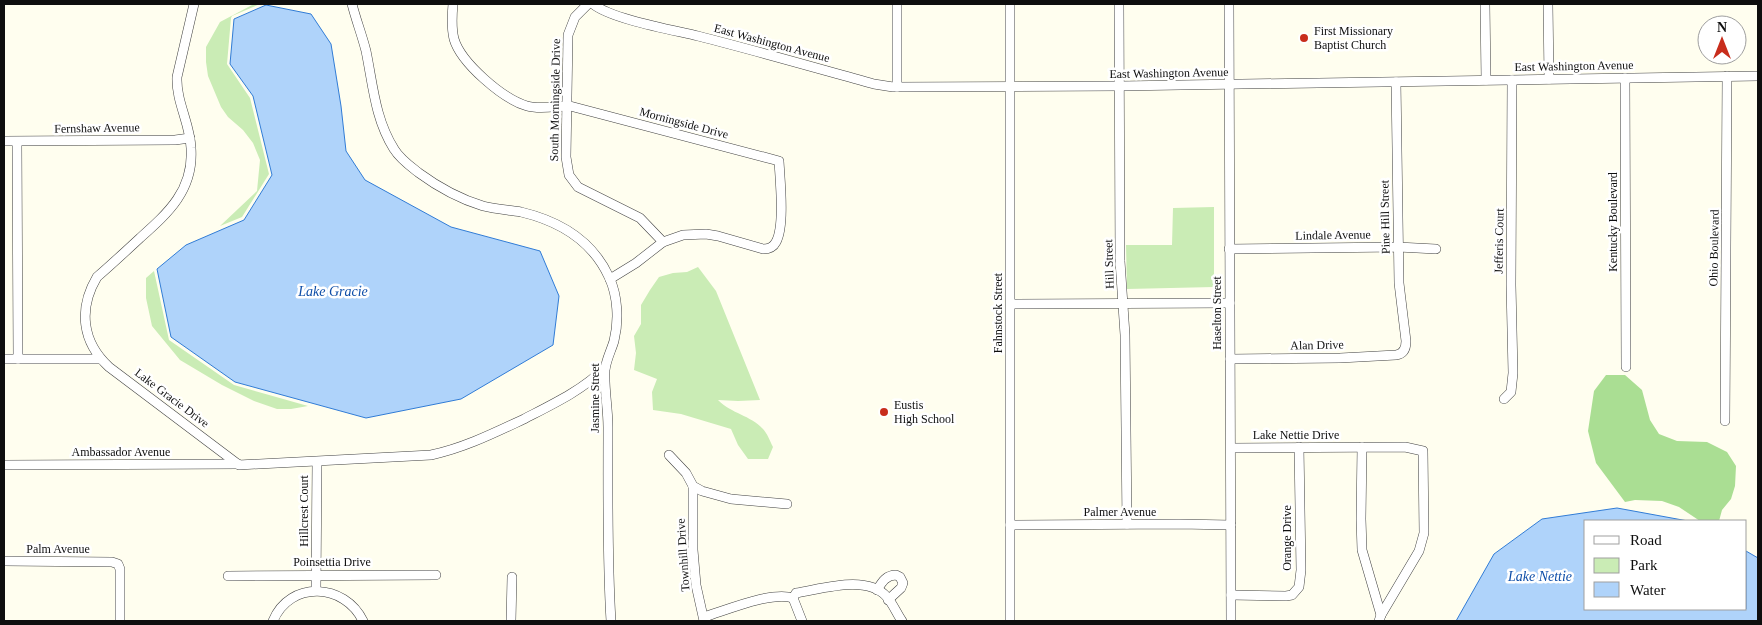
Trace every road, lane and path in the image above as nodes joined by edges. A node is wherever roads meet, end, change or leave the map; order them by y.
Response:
1 (194, 4) edge
2 (352, 4) edge
3 (453, 4) edge
4 (588, 4) edge
5 (593, 4) edge
6 (897, 4) edge
7 (1010, 4) edge
8 (1119, 4) edge
9 (1229, 4) edge
10 (1485, 4) edge
11 (1548, 4) edge
12 (1727, 76) junction
13 (1758, 76) edge
14 (1625, 78) junction
15 (1549, 79) junction
16 (1486, 80) junction
17 (1512, 80) junction
18 (1396, 82) junction
19 (1229, 85) junction
20 (1011, 86) junction
21 (1120, 86) junction
22 (897, 87) junction
23 (567, 106) junction
24 (190, 138) junction
25 (4, 141) edge
26 (17, 142) junction
27 (663, 242) junction
28 (1398, 247) junction
29 (1229, 249) junction
30 (1436, 249) dead end
31 (610, 278) junction
32 (1124, 302) junction
33 (1011, 304) junction
34 (1230, 304) junction
35 (1404, 351) joint
36 (4, 359) edge
37 (18, 359) junction
38 (100, 359) junction
39 (1230, 359) junction
40 (1626, 367) dead end
41 (606, 368) junction
42 (1504, 399) dead end
43 (1725, 421) dead end
44 (1299, 447) junction
45 (1362, 447) junction
46 (1231, 448) junction
47 (669, 455) dead end
48 (317, 462) junction
49 (238, 464) junction
50 (4, 465) edge
51 (693, 486) junction
52 (787, 504) dead end
53 (1127, 524) junction
54 (1010, 525) junction
55 (1231, 525) junction
56 (4, 561) edge
57 (317, 575) junction
58 (436, 575) dead end
59 (228, 576) dead end
60 (512, 577) dead end
61 (316, 590) junction
62 (877, 590) junction
63 (1231, 595) junction
64 (794, 598) junction
65 (888, 600) junction
66 (1380, 618) edge
67 (704, 619) edge
68 (120, 621) edge
69 (273, 621) edge
70 (363, 621) edge
71 (511, 621) edge
72 (611, 621) edge
73 (802, 621) edge
74 (902, 621) edge
75 (1010, 621) edge
76 (1231, 621) edge

1 - 24 street, Lake Gracie Drive
2 - 31 street
3 - 23 street
4 - 23 street, South Morningside Drive
5 - 22 street, East Washington Avenue
6 - 22 street
7 - 20 street, Fahnstock Street
8 - 21 street, Hill Street
9 - 19 street, Haselton Street
10 - 16 street
11 - 15 street
12 - 13 street, East Washington Avenue
12 - 14 street, East Washington Avenue
12 - 43 street, Ohio Boulevard
14 - 15 street, East Washington Avenue
14 - 40 street, Kentucky Boulevard
15 - 17 street, East Washington Avenue
16 - 17 street, East Washington Avenue
16 - 18 street, East Washington Avenue
17 - 42 street, Jefferis Court
18 - 19 street, East Washington Avenue
18 - 28 street, Pine Hill Street
19 - 21 street, East Washington Avenue
19 - 29 street, Haselton Street
20 - 21 street, East Washington Avenue
20 - 22 street, East Washington Avenue
20 - 33 street, Fahnstock Street
21 - 32 street, Hill Street
23 - 27 street, South Morningside Drive
23 - 27 street, Morningside Drive
24 - 26 street, Fernshaw Avenue
24 - 38 street, Lake Gracie Drive
25 - 26 street, Fernshaw Avenue
26 - 37 street
27 - 31 street
28 - 29 street, Lindale Avenue
28 - 30 street, Lindale Avenue
28 - 35 street, Pine Hill Street
29 - 34 street, Haselton Street
31 - 41 street, Jasmine Street
32 - 33 street
32 - 34 street
32 - 53 street, Hill Street
33 - 54 street, Fahnstock Street
34 - 39 street, Haselton Street
35 - 39 street, Alan Drive
36 - 37 street
37 - 38 street
38 - 49 street, Lake Gracie Drive
39 - 46 street, Haselton Street
41 - 48 street
41 - 72 street, Jasmine Street
44 - 45 street, Lake Nettie Drive
44 - 46 street, Lake Nettie Drive
44 - 63 street, Orange Drive
45 - 66 street
45 - 66 street, Lake Nettie Drive
46 - 55 street, Haselton Street
47 - 51 street
48 - 49 street
48 - 57 street, Hillcrest Court
49 - 50 street, Ambassador Avenue
51 - 52 street
51 - 67 street, Townhill Drive
53 - 54 street, Palmer Avenue
53 - 55 street, Palmer Avenue
54 - 75 street, Fahnstock Street
55 - 63 street, Haselton Street
56 - 68 street, Palm Avenue
57 - 58 street, Poinsettia Drive
57 - 59 street, Poinsettia Drive
57 - 61 street, Hillcrest Court
60 - 71 street
61 - 69 street
61 - 70 street
62 - 64 street
62 - 65 street
62 - 65 street
63 - 76 street, Haselton Street
64 - 67 street
64 - 73 street
65 - 74 street

